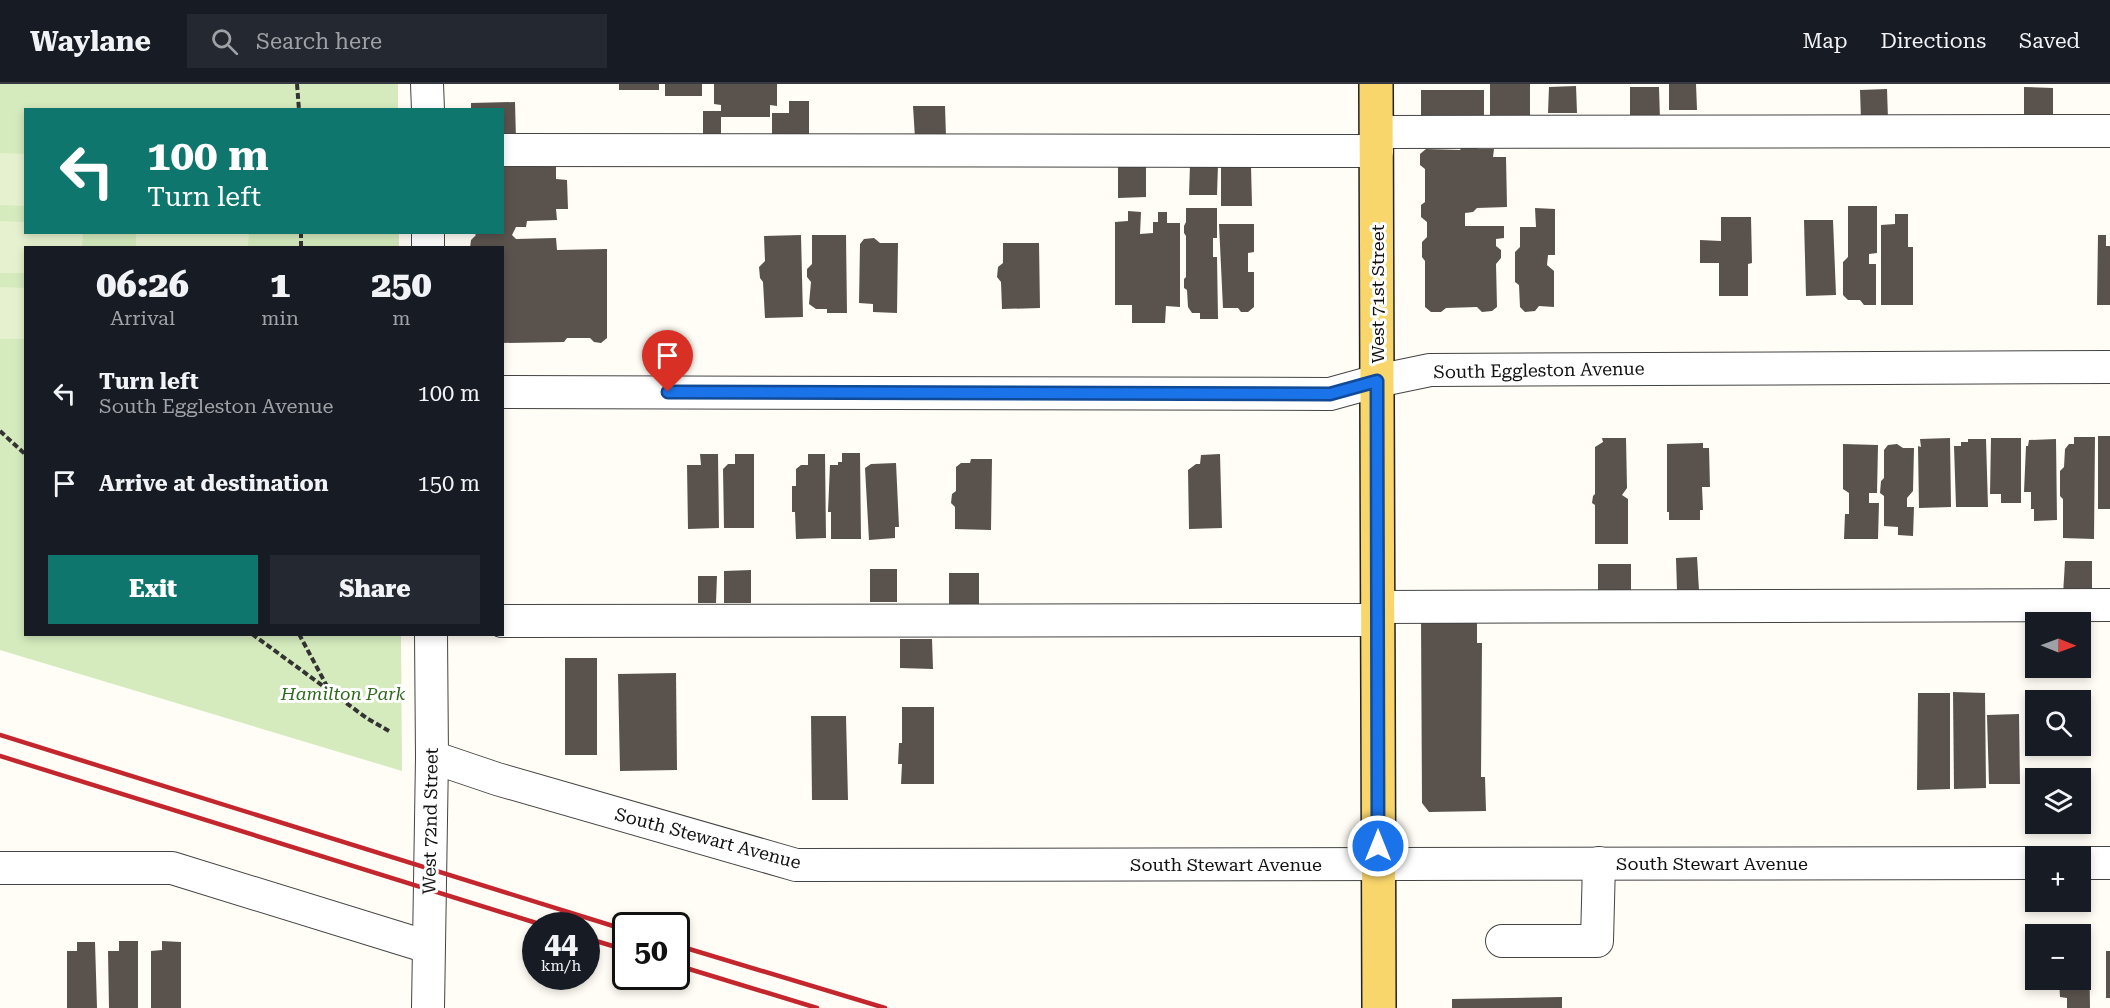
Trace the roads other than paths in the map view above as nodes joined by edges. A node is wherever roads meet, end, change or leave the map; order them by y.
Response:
1 (427, 84) edge
2 (1376, 84) edge
3 (428, 108) edge
4 (2110, 131) edge
5 (1376, 142) junction
6 (504, 150) edge
7 (2110, 366) edge
8 (1377, 381) junction
9 (504, 392) edge
10 (2110, 605) edge
11 (1377, 614) junction
12 (504, 621) edge
13 (431, 636) edge
14 (432, 757) junction
15 (1378, 863) junction
16 (1599, 863) junction
17 (2025, 863) edge
18 (2091, 863) edge
19 (2110, 863) edge
20 (0, 868) edge
21 (1502, 941) dead end
22 (428, 947) junction
23 (428, 1008) edge
24 (1379, 1008) edge

1 - 3 street
2 - 5 main road, West 71st Street
4 - 5 street
5 - 6 street
5 - 8 main road, West 71st Street
7 - 8 street, South Eggleston Avenue
8 - 9 street, South Eggleston Avenue
8 - 11 main road, West 71st Street
10 - 11 street
11 - 12 street
11 - 15 main road, West 71st Street
13 - 14 street, West 72nd Street
14 - 15 street, South Stewart Avenue
14 - 22 street, West 72nd Street
15 - 16 street, South Stewart Avenue
15 - 24 main road, West 71st Street
16 - 17 street, South Stewart Avenue
16 - 21 street
18 - 19 street
20 - 22 street
22 - 23 street, West 72nd Street

